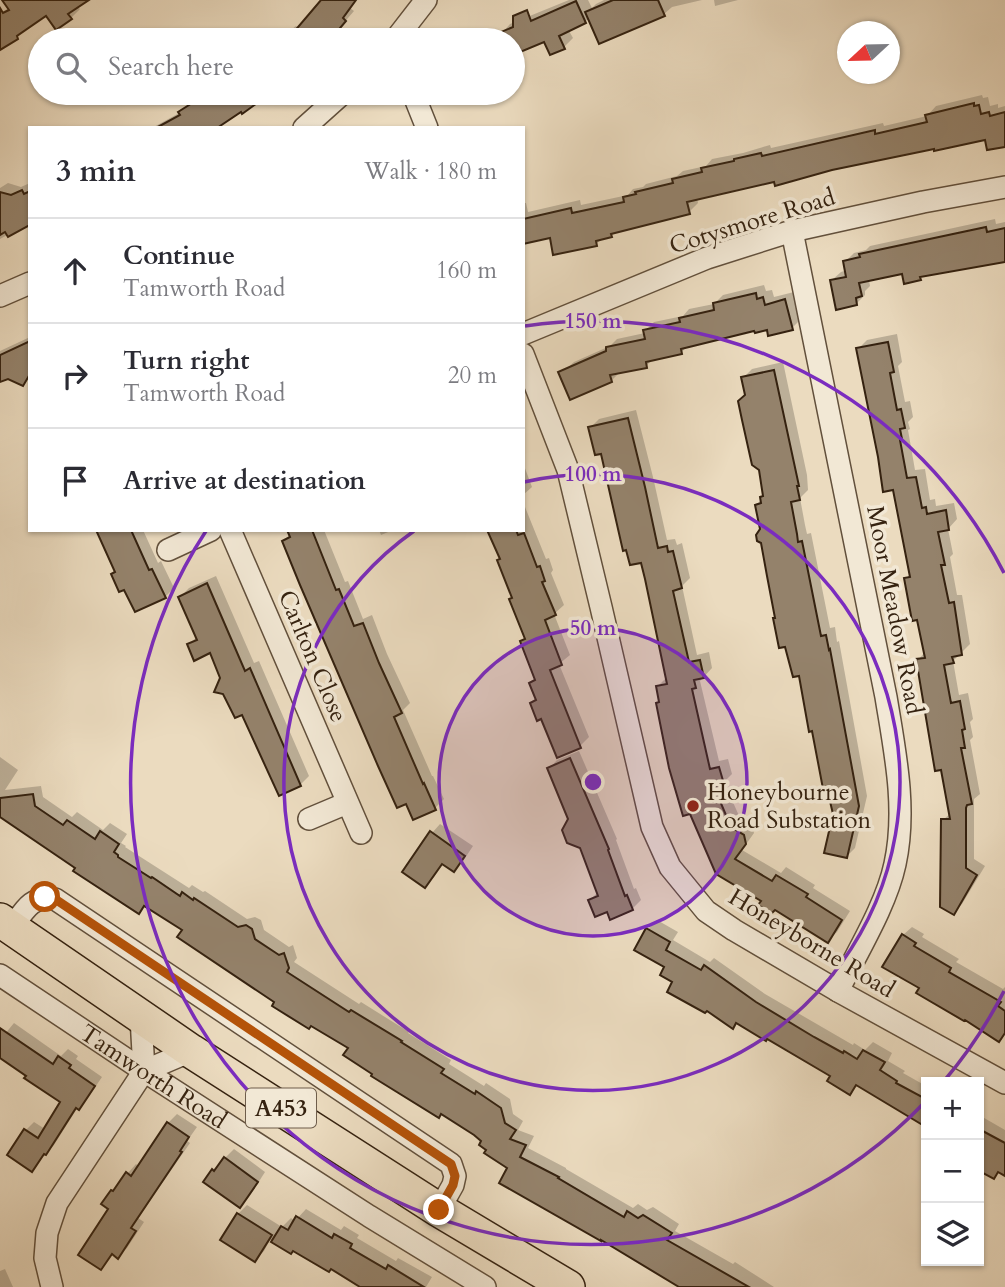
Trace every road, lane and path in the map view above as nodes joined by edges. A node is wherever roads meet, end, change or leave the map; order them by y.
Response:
1 (426, 0) edge
2 (404, 28) edge
3 (330, 105) edge
4 (417, 105) edge
5 (306, 126) edge
6 (426, 126) edge
7 (1005, 187) edge
8 (792, 231) junction
9 (28, 283) edge
10 (0, 296) edge
11 (525, 333) edge
12 (525, 365) edge
13 (531, 397) edge
14 (207, 532) edge
15 (231, 532) edge
16 (167, 550) dead end
17 (347, 803) junction
18 (309, 819) dead end
19 (361, 833) dead end
20 (6, 924) edge
21 (0, 975) edge
22 (838, 992) junction
23 (141, 1017) junction
24 (191, 1051) junction
25 (144, 1071) junction
26 (1005, 1083) edge
27 (439, 1210) junction
28 (52, 1287) edge
29 (485, 1287) edge
30 (568, 1287) edge

1 - 2 street
3 - 5 street
4 - 6 street
7 - 8 street, Cotysmore Road
8 - 11 street, Cotysmore Road
8 - 22 street, Moor Meadow Road
9 - 10 street
12 - 13 street, Honeyborne Road
13 - 22 street, Honeyborne Road
14 - 16 street
15 - 17 street, Carlton Close
17 - 18 street
17 - 19 street, Carlton Close
20 - 23 main road, Tamworth Road / A453
20 - 27 street, Tamworth Road
21 - 25 street, Tamworth Road
22 - 26 street, Honeyborne Road
23 - 24 main road, Tamworth Road / A453
23 - 25 street
24 - 25 street
24 - 27 main road, Tamworth Road / A453
25 - 28 street
25 - 29 street, Tamworth Road
27 - 30 main road, Tamworth Road / A453

